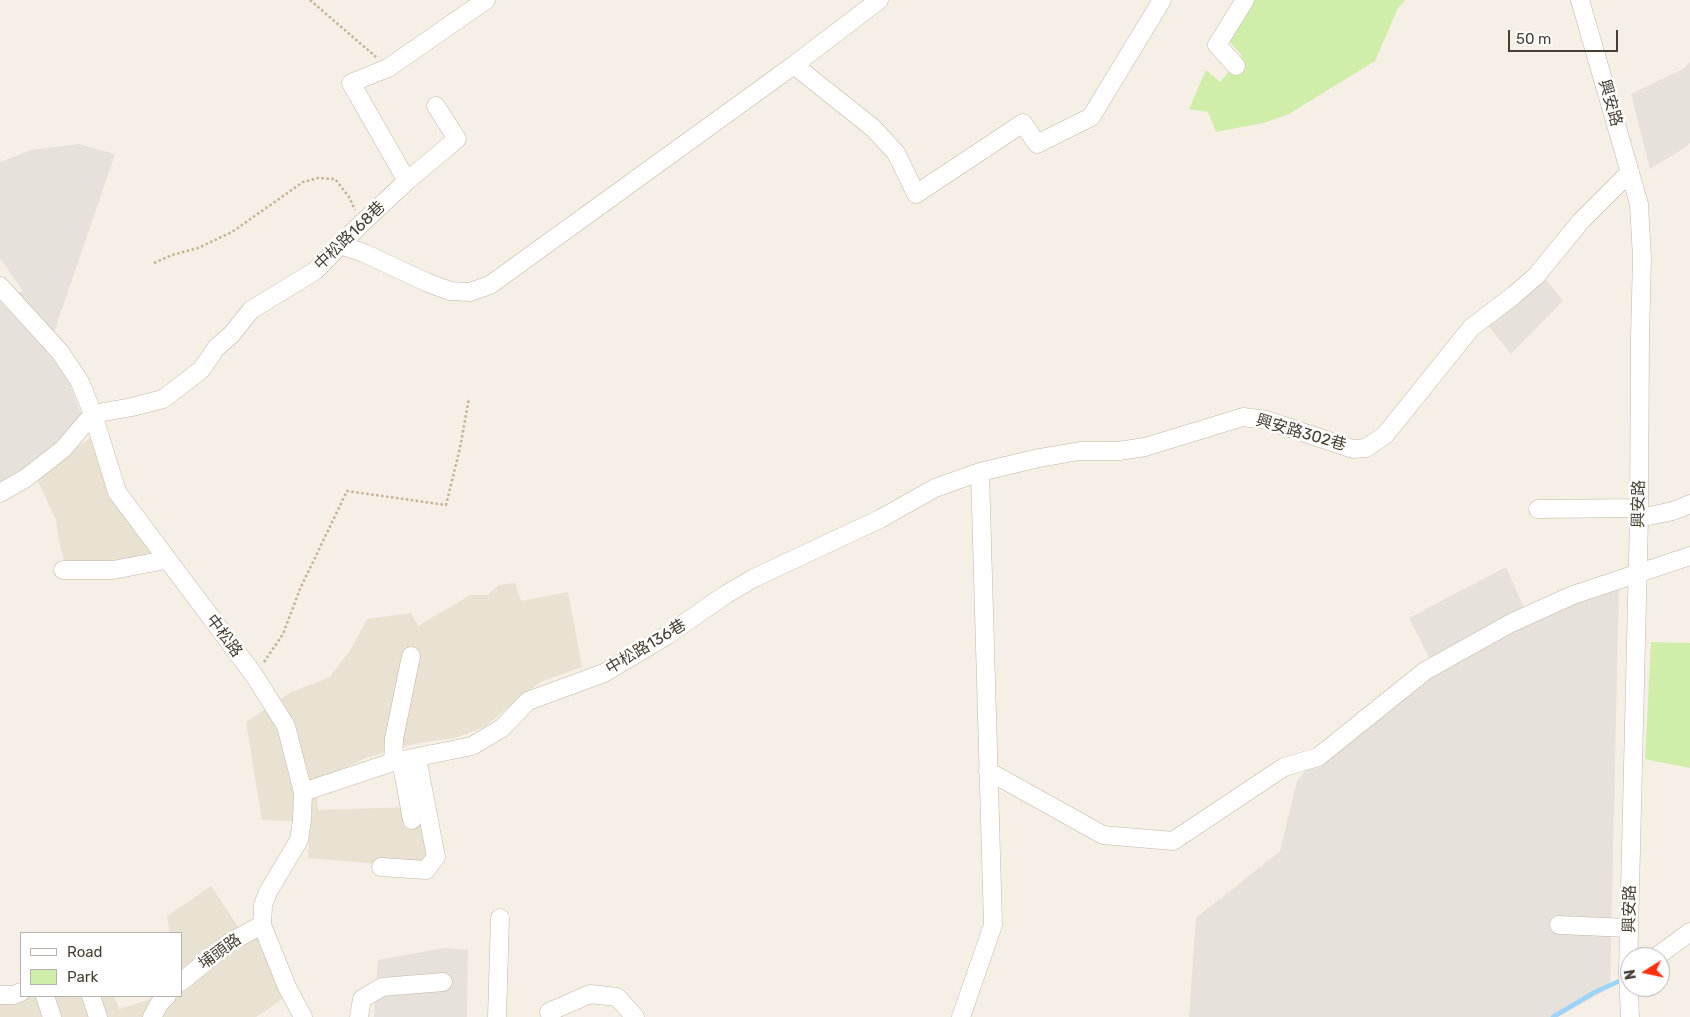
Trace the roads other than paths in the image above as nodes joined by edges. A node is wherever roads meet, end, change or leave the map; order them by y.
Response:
1 (486, 0) edge
2 (878, 0) edge
3 (1162, 0) edge
4 (1245, 0) edge
5 (1580, 0) edge
6 (794, 65) junction
7 (1236, 66) dead end
8 (436, 106) dead end
9 (1630, 172) junction
10 (406, 181) junction
11 (340, 245) junction
12 (0, 286) edge
13 (93, 414) junction
14 (980, 472) junction
15 (0, 493) edge
16 (1690, 504) edge
17 (1538, 509) dead end
18 (1639, 513) junction
19 (1690, 556) edge
20 (166, 560) junction
21 (63, 570) dead end
22 (1638, 573) junction
23 (411, 656) dead end
24 (404, 760) junction
25 (988, 771) junction
26 (303, 792) junction
27 (412, 820) dead end
28 (381, 867) dead end
29 (500, 918) dead end
30 (262, 925) junction
31 (1559, 925) dead end
32 (1629, 928) junction
33 (1690, 932) edge
34 (1629, 947) edge
35 (1670, 947) edge
36 (182, 981) edge
37 (443, 982) dead end
38 (20, 992) edge
39 (0, 995) edge
40 (45, 997) edge
41 (91, 997) edge
42 (166, 997) edge
43 (1630, 997) edge
44 (549, 1012) dead end
45 (52, 1017) edge
46 (98, 1017) edge
47 (152, 1017) edge
48 (303, 1017) edge
49 (359, 1017) edge
50 (497, 1017) edge
51 (635, 1017) edge
52 (961, 1017) edge
53 (1630, 1017) edge

1 - 10 street
2 - 6 street
3 - 6 street
4 - 7 street
5 - 9 street, 興安路
6 - 11 street
8 - 10 street, 中松路168巷
9 - 14 street, 興安路302巷
9 - 18 street, 興安路
10 - 11 street, 中松路168巷
11 - 13 street, 中松路168巷
12 - 13 street, 中松路
13 - 15 street
13 - 20 street, 中松路
14 - 24 street, 中松路136巷
14 - 25 street
16 - 18 street
17 - 18 street
18 - 22 street, 興安路
19 - 22 street
20 - 21 street
20 - 26 street, 中松路
22 - 25 street
22 - 32 street, 興安路
23 - 24 street
24 - 26 street, 中松路136巷
24 - 27 street
24 - 28 street
25 - 52 street
26 - 30 street, 中松路
29 - 50 street
30 - 36 street, 埔頭路
30 - 48 street, 中松路
31 - 32 street
32 - 34 street, 興安路
33 - 35 street
37 - 49 street
38 - 39 street
40 - 45 street
41 - 46 street
42 - 47 street
43 - 53 street, 興安路
44 - 51 street

